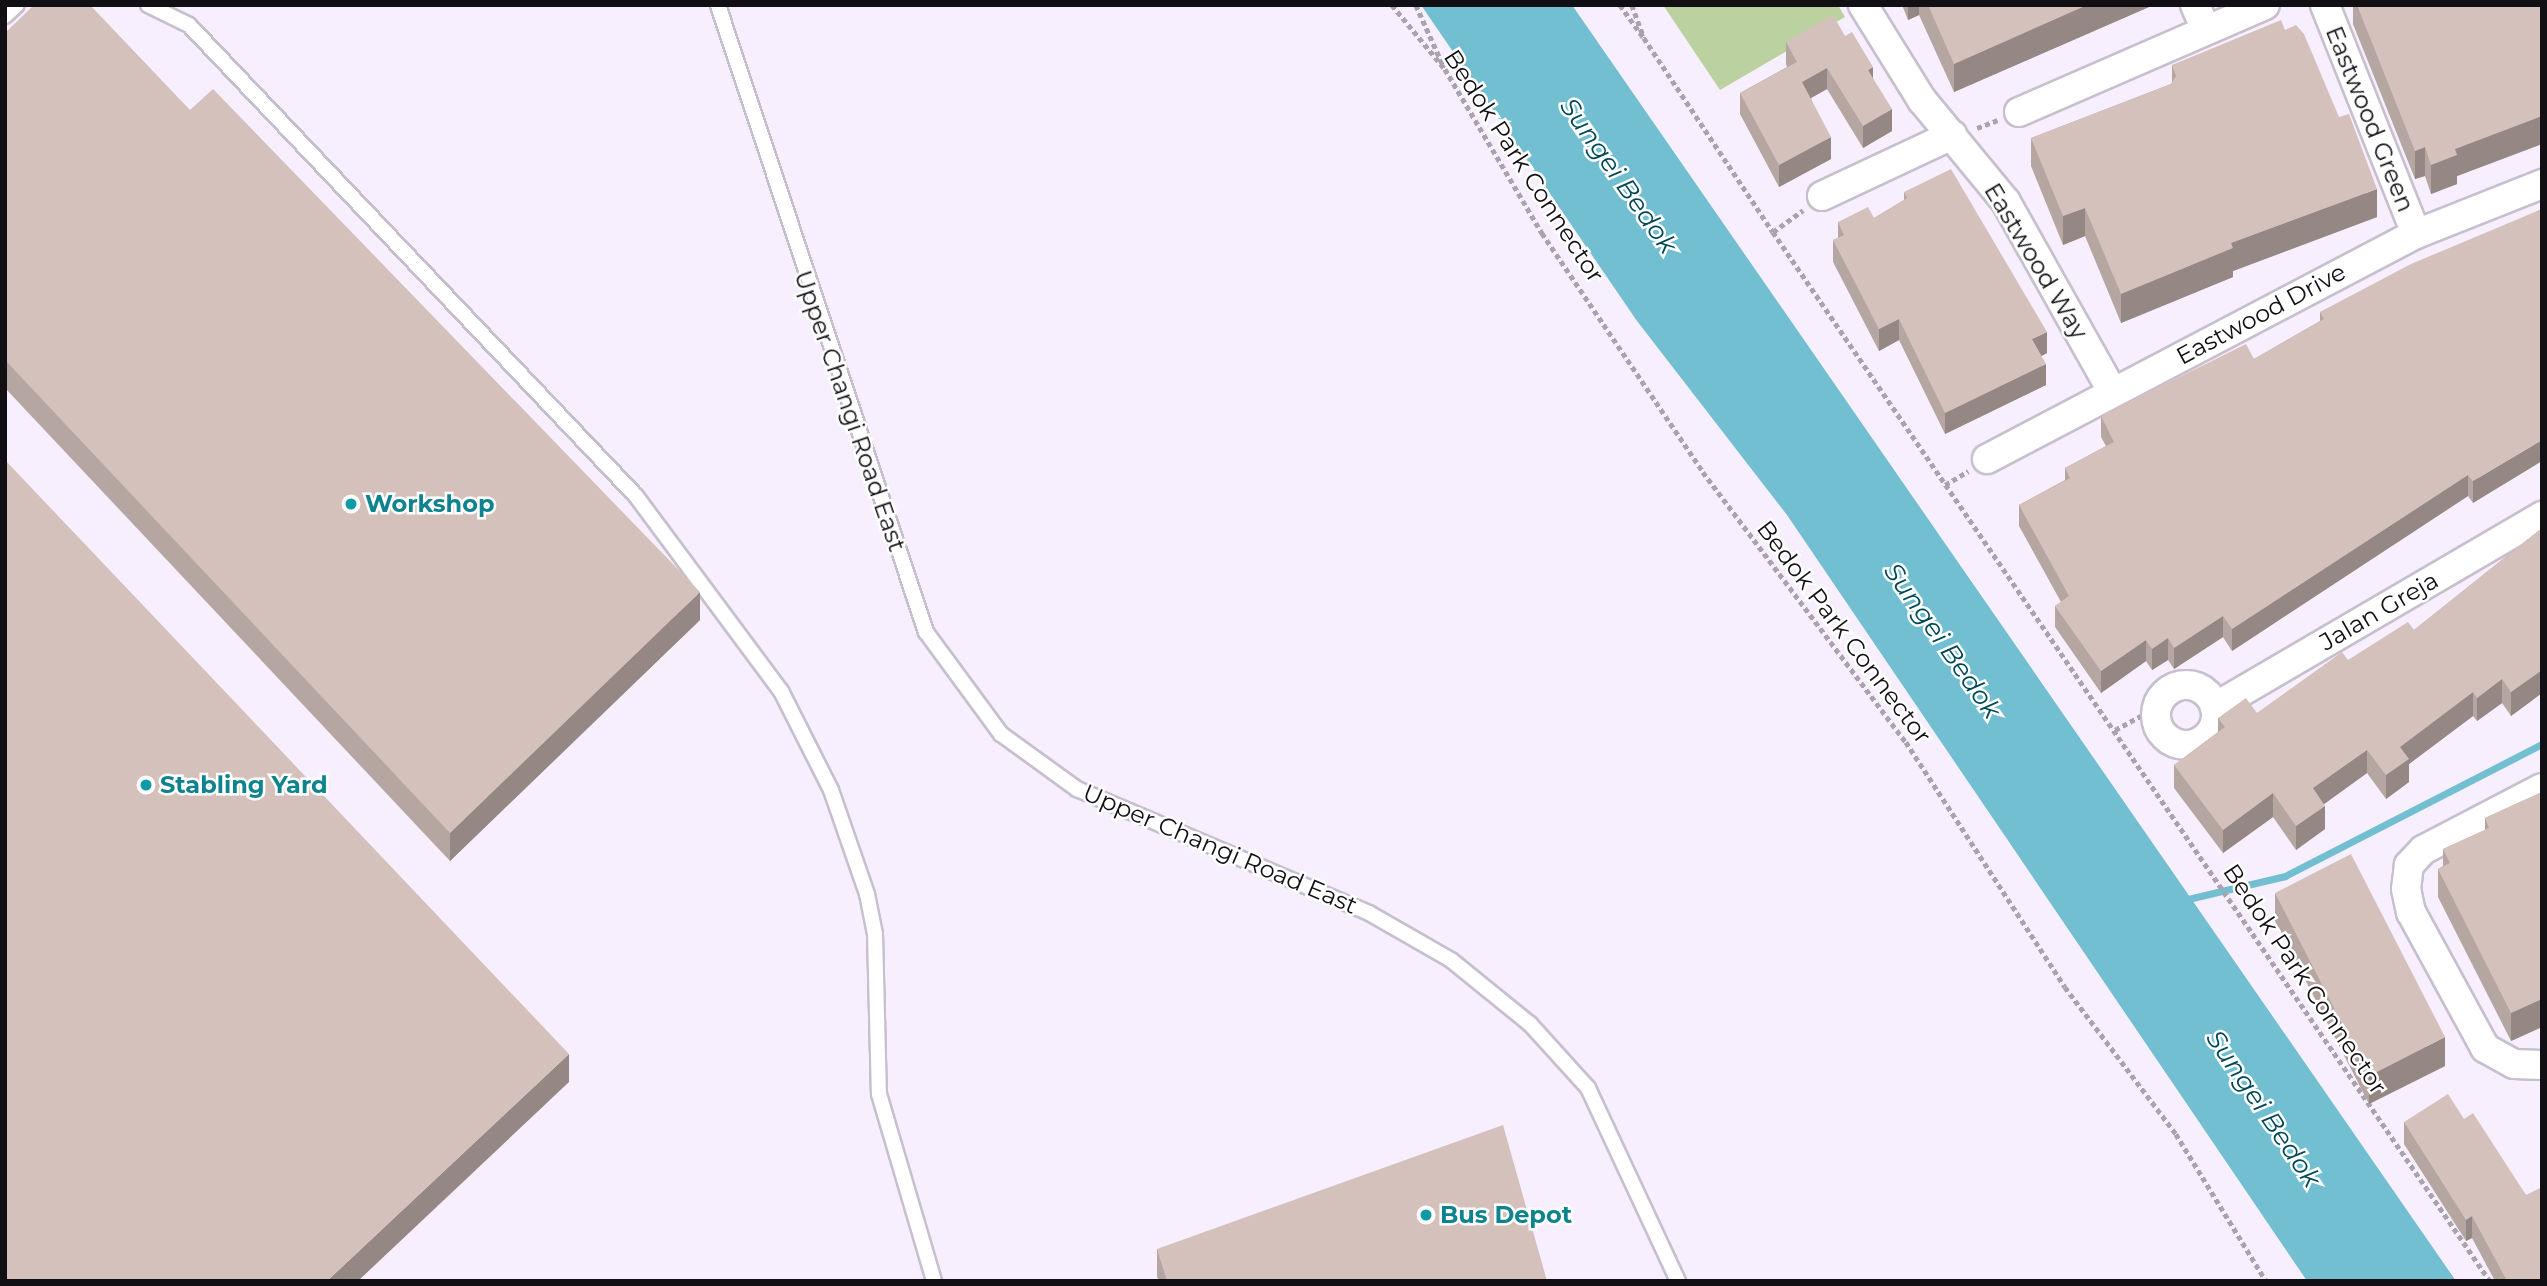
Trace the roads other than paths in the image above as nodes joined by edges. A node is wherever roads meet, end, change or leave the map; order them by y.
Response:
1 (17, 5) edge
2 (148, 5) edge
3 (718, 5) edge
4 (1863, 5) edge
5 (2265, 5) edge
6 (2325, 5) edge
7 (5, 16) edge
8 (2200, 18) edge
9 (2018, 112) dead end
10 (1952, 135) junction
11 (2542, 184) edge
12 (1822, 196) road end
13 (2416, 234) junction
14 (2112, 391) junction
15 (1987, 459) dead end
16 (2542, 516) edge
17 (2215, 707) junction
18 (2542, 788) edge
19 (2542, 1065) edge
20 (934, 1281) edge
21 (1678, 1281) edge

1 - 7 lane
2 - 20 lane
3 - 21 lane, Upper Changi Road East
4 - 10 street, Eastwood Way
5 - 8 street
6 - 13 street, Eastwood Green
8 - 9 street
10 - 12 street
10 - 14 street, Eastwood Way
11 - 13 street, Eastwood Drive
13 - 14 street, Eastwood Drive
14 - 15 street, Eastwood Drive
16 - 17 street, Jalan Greja
17 - 17 street
18 - 19 street

